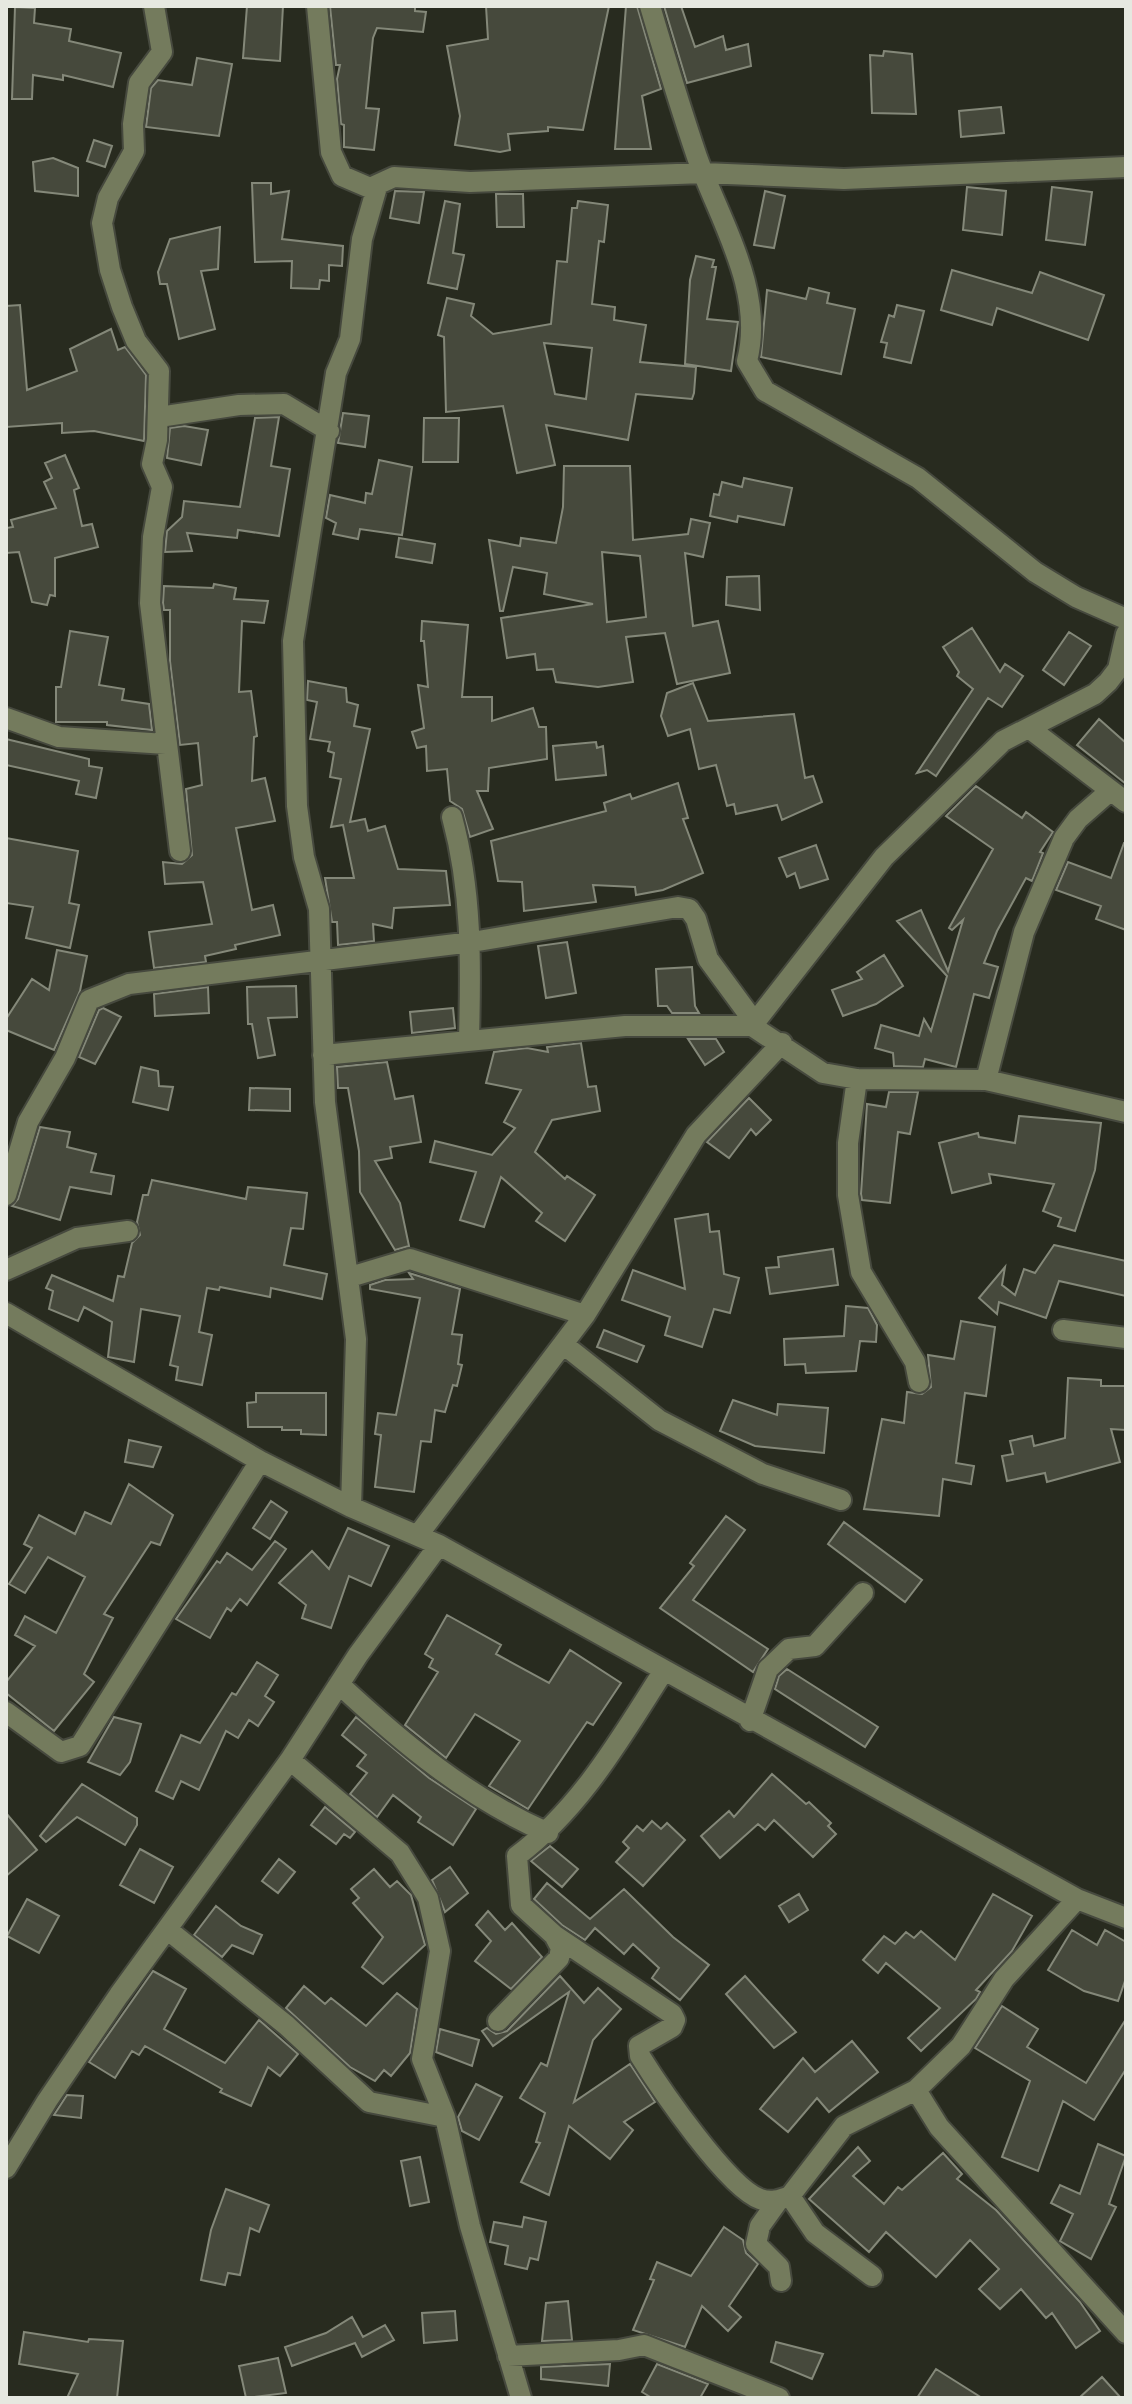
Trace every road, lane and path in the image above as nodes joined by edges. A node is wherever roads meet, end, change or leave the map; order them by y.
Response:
1 (154, 6) edge
2 (317, 6) edge
3 (650, 6) edge
4 (1126, 167) edge
5 (703, 173) junction
6 (377, 187) junction
7 (159, 417) junction
8 (329, 431) junction
9 (1126, 619) edge
10 (1126, 634) edge
11 (6, 718) edge
12 (1029, 728) junction
13 (166, 744) junction
14 (1118, 797) edge
15 (452, 817) dead end
16 (180, 851) dead end
17 (472, 942) junction
18 (320, 961) junction
19 (753, 1024) junction
20 (469, 1039) junction
21 (782, 1043) junction
22 (323, 1055) junction
23 (857, 1079) junction
24 (986, 1080) junction
25 (1126, 1112) edge
26 (6, 1195) edge
27 (128, 1231) dead end
28 (6, 1270) edge
29 (350, 1277) junction
30 (6, 1313) edge
31 (585, 1315) junction
32 (1063, 1330) dead end
33 (1126, 1338) edge
34 (563, 1344) junction
35 (919, 1382) dead end
36 (260, 1461) junction
37 (841, 1500) dead end
38 (351, 1507) junction
39 (418, 1535) junction
40 (439, 1545) junction
41 (863, 1593) dead end
42 (663, 1672) junction
43 (339, 1684) junction
44 (6, 1712) edge
45 (750, 1721) junction
46 (290, 1760) junction
47 (548, 1833) junction
48 (1077, 1899) junction
49 (1126, 1918) edge
50 (168, 1930) junction
51 (554, 1935) junction
52 (498, 2021) dead end
53 (916, 2090) junction
54 (445, 2117) junction
55 (6, 2168) edge
56 (784, 2198) junction
57 (872, 2276) dead end
58 (781, 2281) dead end
59 (1126, 2333) edge
60 (508, 2356) junction
61 (774, 2397) edge
62 (521, 2398) edge

1 - 7 street
2 - 6 street
3 - 5 street
4 - 5 street
5 - 6 street
5 - 9 street
6 - 8 street
7 - 8 street
7 - 13 street
8 - 18 street
10 - 12 street
11 - 13 street
12 - 14 street
12 - 19 street
13 - 16 street
14 - 24 street
15 - 17 street
17 - 18 street
17 - 19 street
17 - 20 street
18 - 22 street
18 - 26 street
19 - 20 street
19 - 21 street
20 - 22 street
21 - 23 street
21 - 31 street
22 - 29 street
23 - 24 street
23 - 35 street
24 - 25 street
27 - 28 street
29 - 31 street
29 - 38 street
30 - 36 street
31 - 34 street
32 - 33 street
34 - 37 street
34 - 39 street
36 - 38 street
36 - 44 street
38 - 39 street
39 - 40 street
40 - 42 street
40 - 43 street
41 - 45 street
42 - 45 street
42 - 47 street
43 - 46 street
43 - 47 street
45 - 48 street
46 - 50 street
46 - 54 street
47 - 51 street
48 - 49 street
48 - 53 street
50 - 54 street
50 - 55 street
51 - 52 street
51 - 56 street
53 - 56 street
53 - 59 street
54 - 60 street
56 - 57 street
56 - 58 street
60 - 61 street
60 - 62 street

